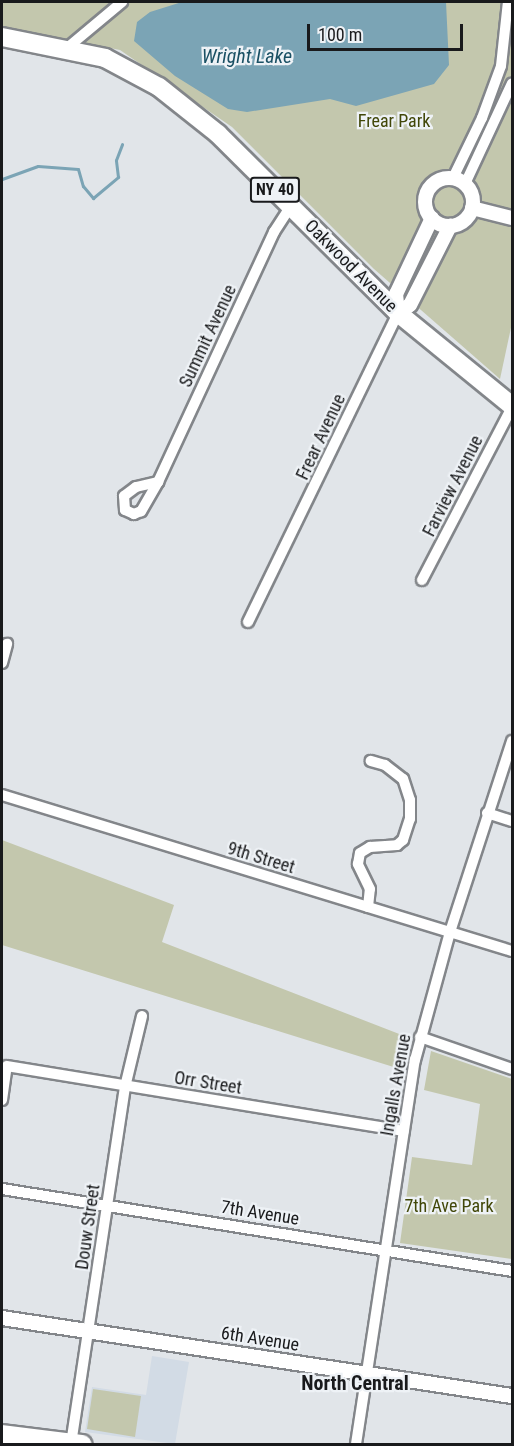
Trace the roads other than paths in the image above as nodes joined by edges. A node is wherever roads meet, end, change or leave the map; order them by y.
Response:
1 (122, 2) edge
2 (508, 2) edge
3 (2, 37) edge
4 (67, 48) junction
5 (513, 83) edge
6 (459, 181) junction
7 (291, 206) junction
8 (472, 208) junction
9 (432, 218) junction
10 (513, 218) edge
11 (450, 226) junction
12 (398, 313) junction
13 (513, 407) edge
14 (158, 482) dead end
15 (422, 580) dead end
16 (248, 622) dead end
17 (7, 644) dead end
18 (2, 663) edge
19 (513, 741) edge
20 (371, 761) dead end
21 (2, 795) edge
22 (487, 813) junction
23 (513, 821) edge
24 (368, 907) junction
25 (450, 932) junction
26 (513, 951) edge
27 (142, 1016) dead end
28 (420, 1037) junction
29 (513, 1069) edge
30 (125, 1087) junction
31 (2, 1100) edge
32 (404, 1131) junction
33 (2, 1189) edge
34 (109, 1206) junction
35 (385, 1250) junction
36 (513, 1271) edge
37 (2, 1318) edge
38 (90, 1330) junction
39 (367, 1374) junction
40 (513, 1396) edge
41 (2, 1434) edge
42 (75, 1444) edge
43 (356, 1444) edge

1 - 4 street
2 - 6 street
3 - 4 main road, Oakwood Avenue / NY 40
4 - 7 main road, Oakwood Avenue / NY 40
5 - 6 street
6 - 8 street
6 - 9 street
7 - 12 main road, Oakwood Avenue / NY 40
7 - 14 street, Summit Avenue
8 - 10 street
8 - 11 street
9 - 11 street
9 - 12 street
11 - 12 street
12 - 13 main road, Oakwood Avenue / NY 40
12 - 16 street, Frear Avenue
13 - 15 street, Farview Avenue
17 - 18 street
19 - 22 street, Ingalls Avenue
20 - 24 street
21 - 24 street, 9th Street
22 - 23 street
22 - 25 street, Ingalls Avenue
24 - 25 street, 9th Street
25 - 26 street, 9th Street
25 - 28 street, Ingalls Avenue
27 - 30 street, Douw Street
28 - 29 street
28 - 32 street, Ingalls Avenue
30 - 31 street, Orr Street
30 - 32 street, Orr Street
30 - 34 street, Douw Street
32 - 35 street, Ingalls Avenue
33 - 34 street, 7th Avenue
34 - 35 street, 7th Avenue
34 - 38 street, Douw Street
35 - 36 street, 7th Avenue
35 - 39 street, Ingalls Avenue
37 - 38 street, 6th Avenue
38 - 39 street, 6th Avenue
38 - 42 street, Douw Street
39 - 40 street, 6th Avenue
39 - 43 street, Ingalls Avenue
41 - 42 main road

